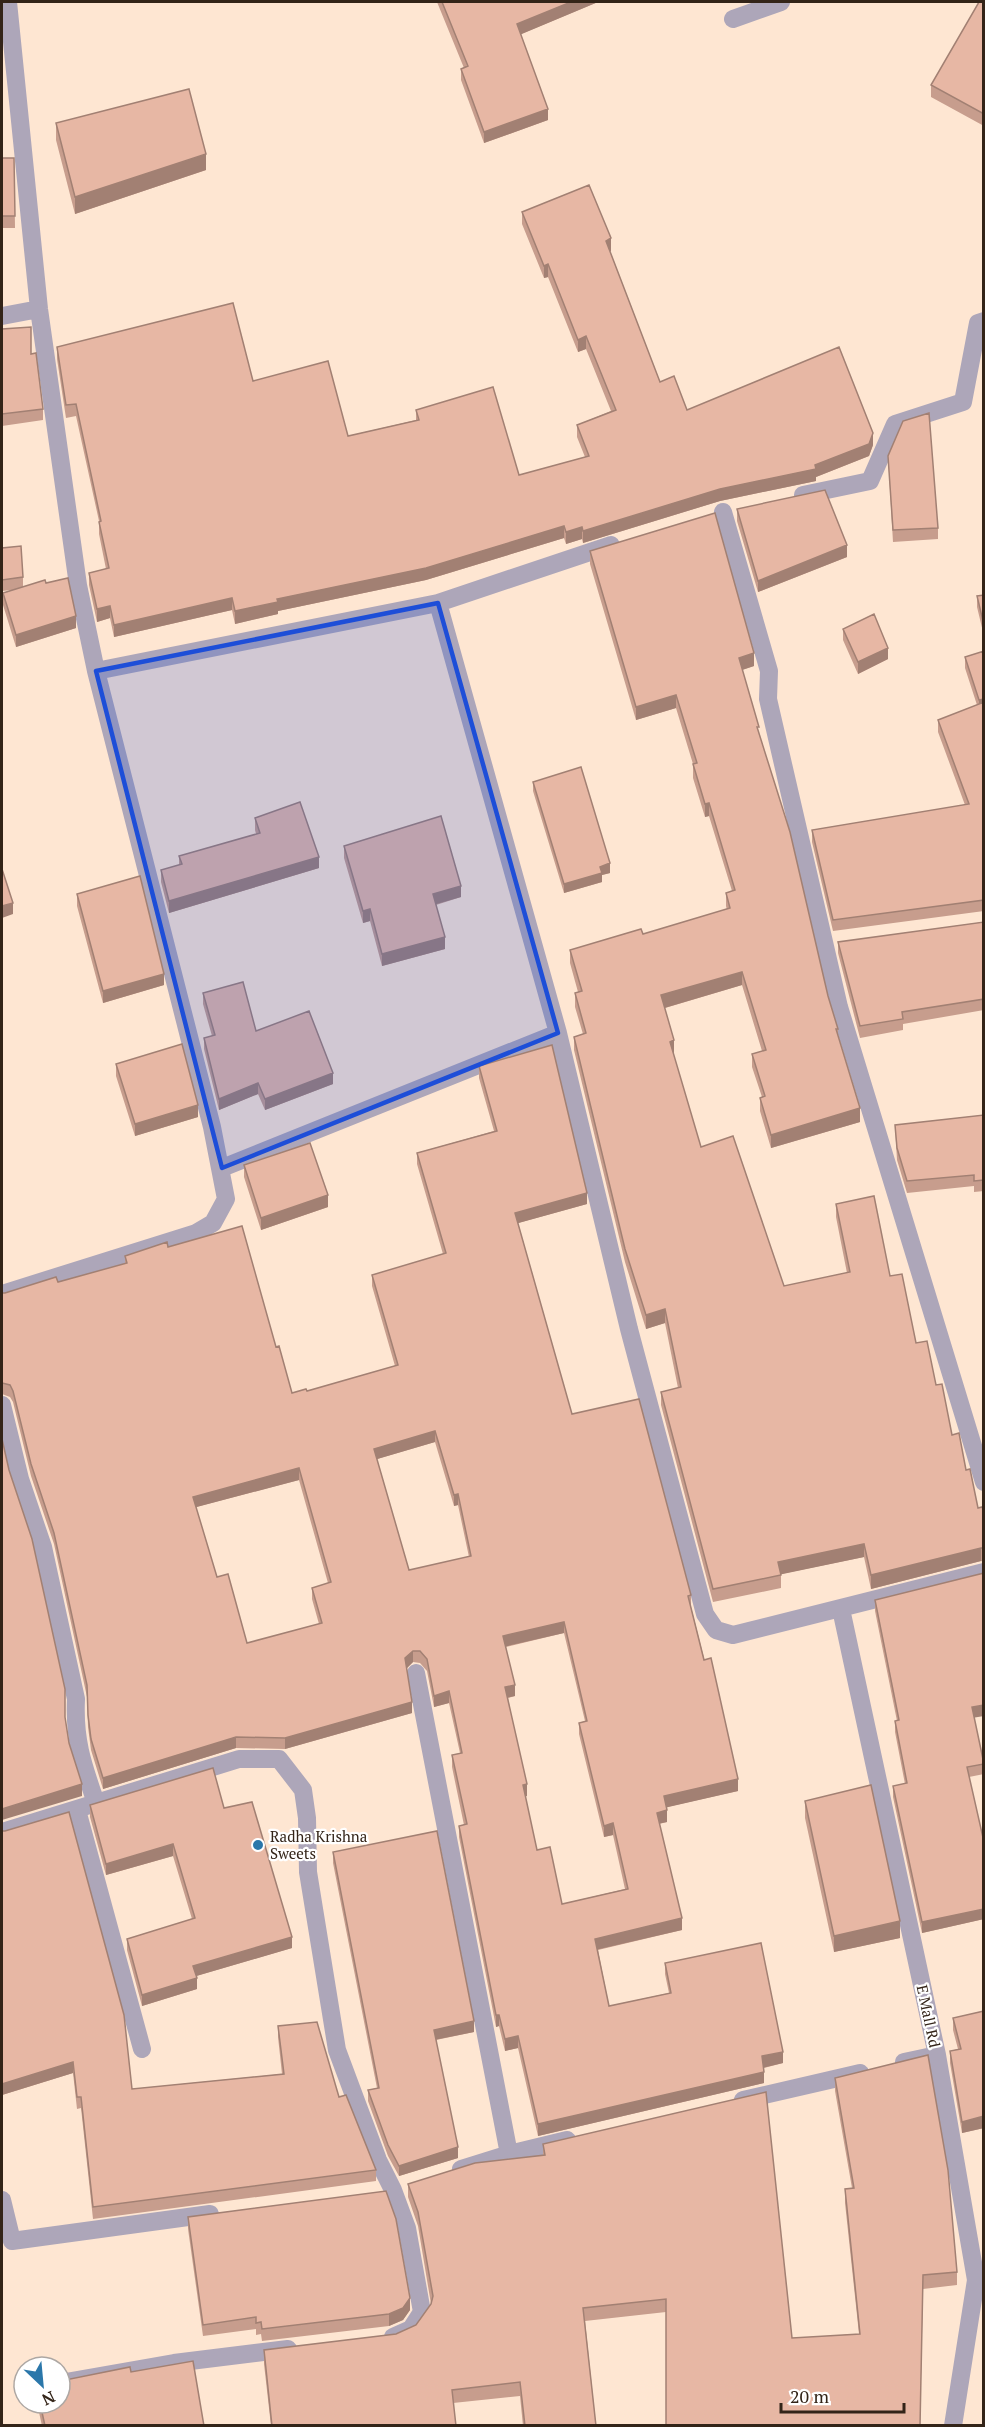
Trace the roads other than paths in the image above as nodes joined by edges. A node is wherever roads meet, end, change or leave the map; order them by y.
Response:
1 (8, 2) edge
2 (781, 2) edge
3 (733, 19) dead end
4 (39, 309) junction
5 (2, 316) edge
6 (984, 321) edge
7 (782, 500) edge
8 (742, 508) edge
9 (723, 512) junction
10 (702, 518) edge
11 (628, 540) edge
12 (438, 603) junction
13 (96, 671) junction
14 (847, 941) edge
15 (824, 944) junction
16 (558, 1033) junction
17 (222, 1168) junction
18 (2, 1294) edge
19 (2, 1405) edge
20 (984, 1482) edge
21 (984, 1572) edge
22 (841, 1609) junction
23 (416, 1673) dead end
24 (96, 1803) junction
25 (77, 1809) junction
26 (2, 1832) edge
27 (142, 2049) dead end
28 (937, 2055) junction
29 (729, 2103) edge
30 (590, 2135) edge
31 (509, 2154) junction
32 (446, 2174) edge
33 (414, 2183) edge
34 (393, 2190) junction
35 (370, 2193) edge
36 (2, 2200) edge
37 (232, 2211) edge
38 (980, 2279) edge
39 (380, 2339) edge
40 (300, 2348) edge
41 (72, 2381) edge
42 (953, 2426) edge

1 - 4 street
2 - 3 street
4 - 5 street
4 - 13 street
6 - 7 street
8 - 9 street
9 - 10 street
9 - 15 street
11 - 12 street
12 - 13 street
12 - 16 street
13 - 17 street
14 - 15 street
15 - 20 street
16 - 17 street
16 - 22 street
17 - 18 street
19 - 24 street
21 - 22 street
22 - 28 street, E Mall Rd
23 - 31 street
24 - 25 street
24 - 34 street
25 - 26 street
25 - 27 street
28 - 29 street
28 - 38 street, E Mall Rd
30 - 31 street
31 - 32 street
33 - 34 street
34 - 35 street
34 - 39 street
36 - 37 street
38 - 42 street, E Mall Rd
40 - 41 street

